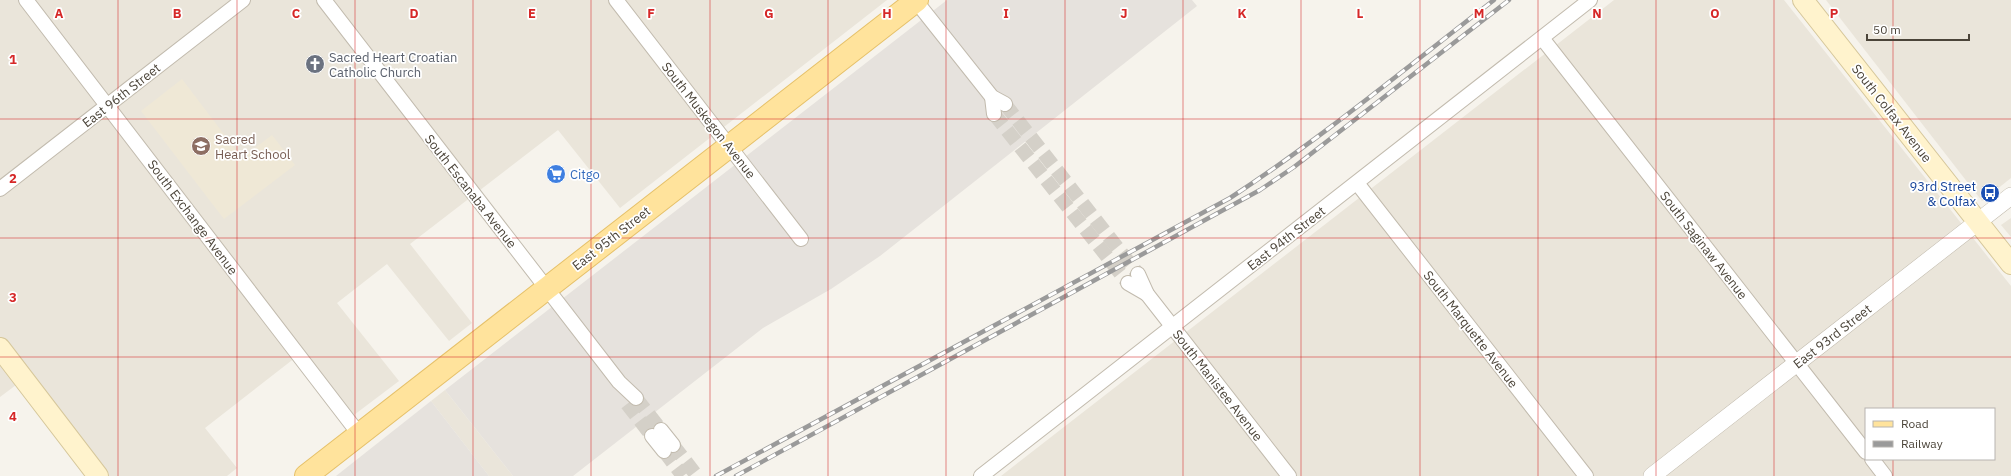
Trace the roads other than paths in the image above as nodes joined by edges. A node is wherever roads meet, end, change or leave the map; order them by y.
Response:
1 (26, 0) edge
2 (243, 0) edge
3 (324, 0) edge
4 (616, 0) edge
5 (916, 0) edge
6 (1590, 0) edge
7 (1803, 0) edge
8 (1542, 38) junction
9 (108, 106) junction
10 (1000, 109) tunnel mouth
11 (730, 147) junction
12 (1357, 183) junction
13 (0, 189) edge
14 (2011, 196) edge
15 (1978, 222) junction
16 (801, 239) dead end
17 (2011, 264) edge
18 (1133, 279) tunnel mouth
19 (546, 288) junction
20 (1172, 327) junction
21 (0, 348) edge
22 (1797, 363) junction
23 (631, 401) tunnel mouth
24 (656, 433) tunnel mouth
25 (359, 434) junction
26 (668, 448) tunnel mouth
27 (1865, 451) edge
28 (1873, 460) edge
29 (987, 474) edge
30 (98, 476) edge
31 (306, 476) edge
32 (1289, 476) edge
33 (1586, 476) edge
34 (1652, 476) edge
35 (1885, 476) edge

1 - 9 street, South Exchange Avenue
2 - 9 street, East 96th Street
3 - 19 street, South Escanaba Avenue
4 - 11 street, South Muskegon Avenue
5 - 10 street
5 - 11 main road, East 95th Street
6 - 8 street, East 94th Street
7 - 15 main road, South Colfax Avenue
8 - 12 street, East 94th Street
8 - 22 street, South Saginaw Avenue
9 - 13 street, East 96th Street
9 - 25 street, South Exchange Avenue
11 - 16 street, South Muskegon Avenue
11 - 19 main road, East 95th Street
12 - 20 street, East 94th Street
12 - 33 street, South Marquette Avenue
14 - 15 street, East 93rd Street
15 - 17 main road, South Colfax Avenue
15 - 22 street, East 93rd Street
18 - 20 street, South Manistee Avenue
19 - 23 street, South Escanaba Avenue
19 - 25 main road, East 95th Street
20 - 29 street, East 94th Street
20 - 32 street, South Manistee Avenue
21 - 30 main road
22 - 27 street, South Saginaw Avenue
22 - 34 street, East 93rd Street
24 - 26 street
25 - 31 main road, East 95th Street
28 - 35 street

